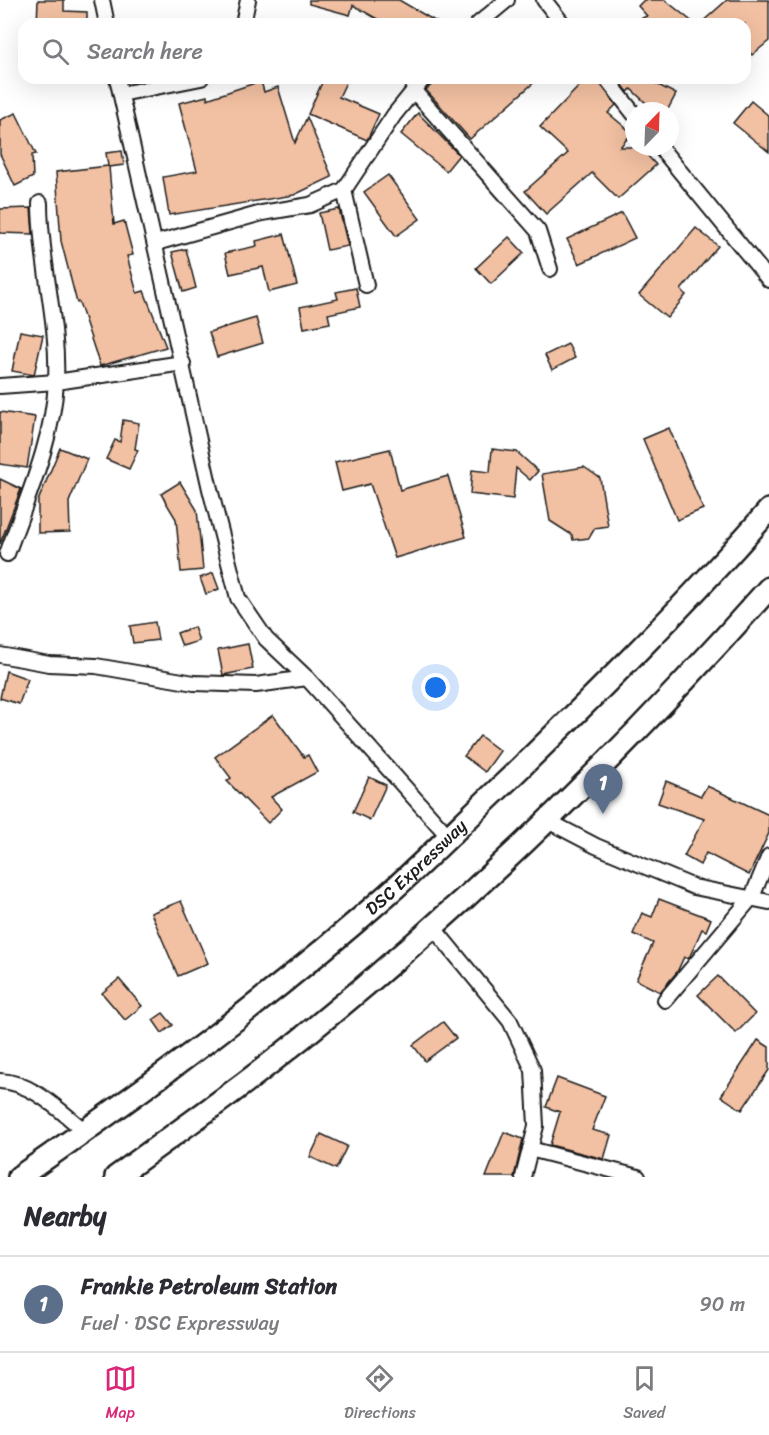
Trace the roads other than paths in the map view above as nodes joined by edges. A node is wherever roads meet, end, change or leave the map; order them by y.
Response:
1 (102, 0) edge
2 (248, 0) edge
3 (507, 0) edge
4 (544, 0) edge
5 (106, 18) edge
6 (244, 18) edge
7 (485, 18) edge
8 (558, 18) edge
9 (118, 84) edge
10 (171, 84) edge
11 (418, 84) edge
12 (611, 84) edge
13 (413, 90) junction
14 (121, 94) junction
15 (625, 102) edge
16 (667, 156) edge
17 (344, 190) junction
18 (40, 203) dead end
19 (156, 243) junction
20 (550, 269) dead end
21 (769, 280) edge
22 (366, 285) dead end
23 (183, 363) junction
24 (56, 382) junction
25 (0, 386) edge
26 (769, 510) edge
27 (7, 554) dead end
28 (769, 588) edge
29 (1, 659) edge
30 (307, 678) junction
31 (548, 821) junction
32 (450, 838) junction
33 (769, 856) edge
34 (752, 897) junction
35 (769, 902) edge
36 (432, 926) junction
37 (665, 1000) dead end
38 (0, 1081) edge
39 (85, 1131) junction
40 (530, 1149) junction
41 (622, 1175) edge
42 (19, 1177) edge
43 (116, 1177) edge
44 (523, 1177) edge
45 (638, 1177) edge

1 - 5 street
2 - 6 street
3 - 7 street
4 - 8 street
9 - 14 street
10 - 14 street
11 - 13 street
12 - 15 street
13 - 17 street
13 - 20 street
14 - 19 street
16 - 21 street
17 - 19 street
17 - 22 street
18 - 24 street
19 - 23 street
23 - 24 street
23 - 30 street
24 - 25 street
24 - 27 street
26 - 32 main road, DSC Expressway
28 - 31 main road
29 - 30 street
30 - 32 street
31 - 34 street
31 - 36 main road
32 - 39 main road, DSC Expressway
33 - 34 street
34 - 35 street
34 - 37 street
36 - 40 street
36 - 43 main road
38 - 39 street
39 - 42 main road, DSC Expressway
40 - 41 street
40 - 44 street
41 - 45 street

